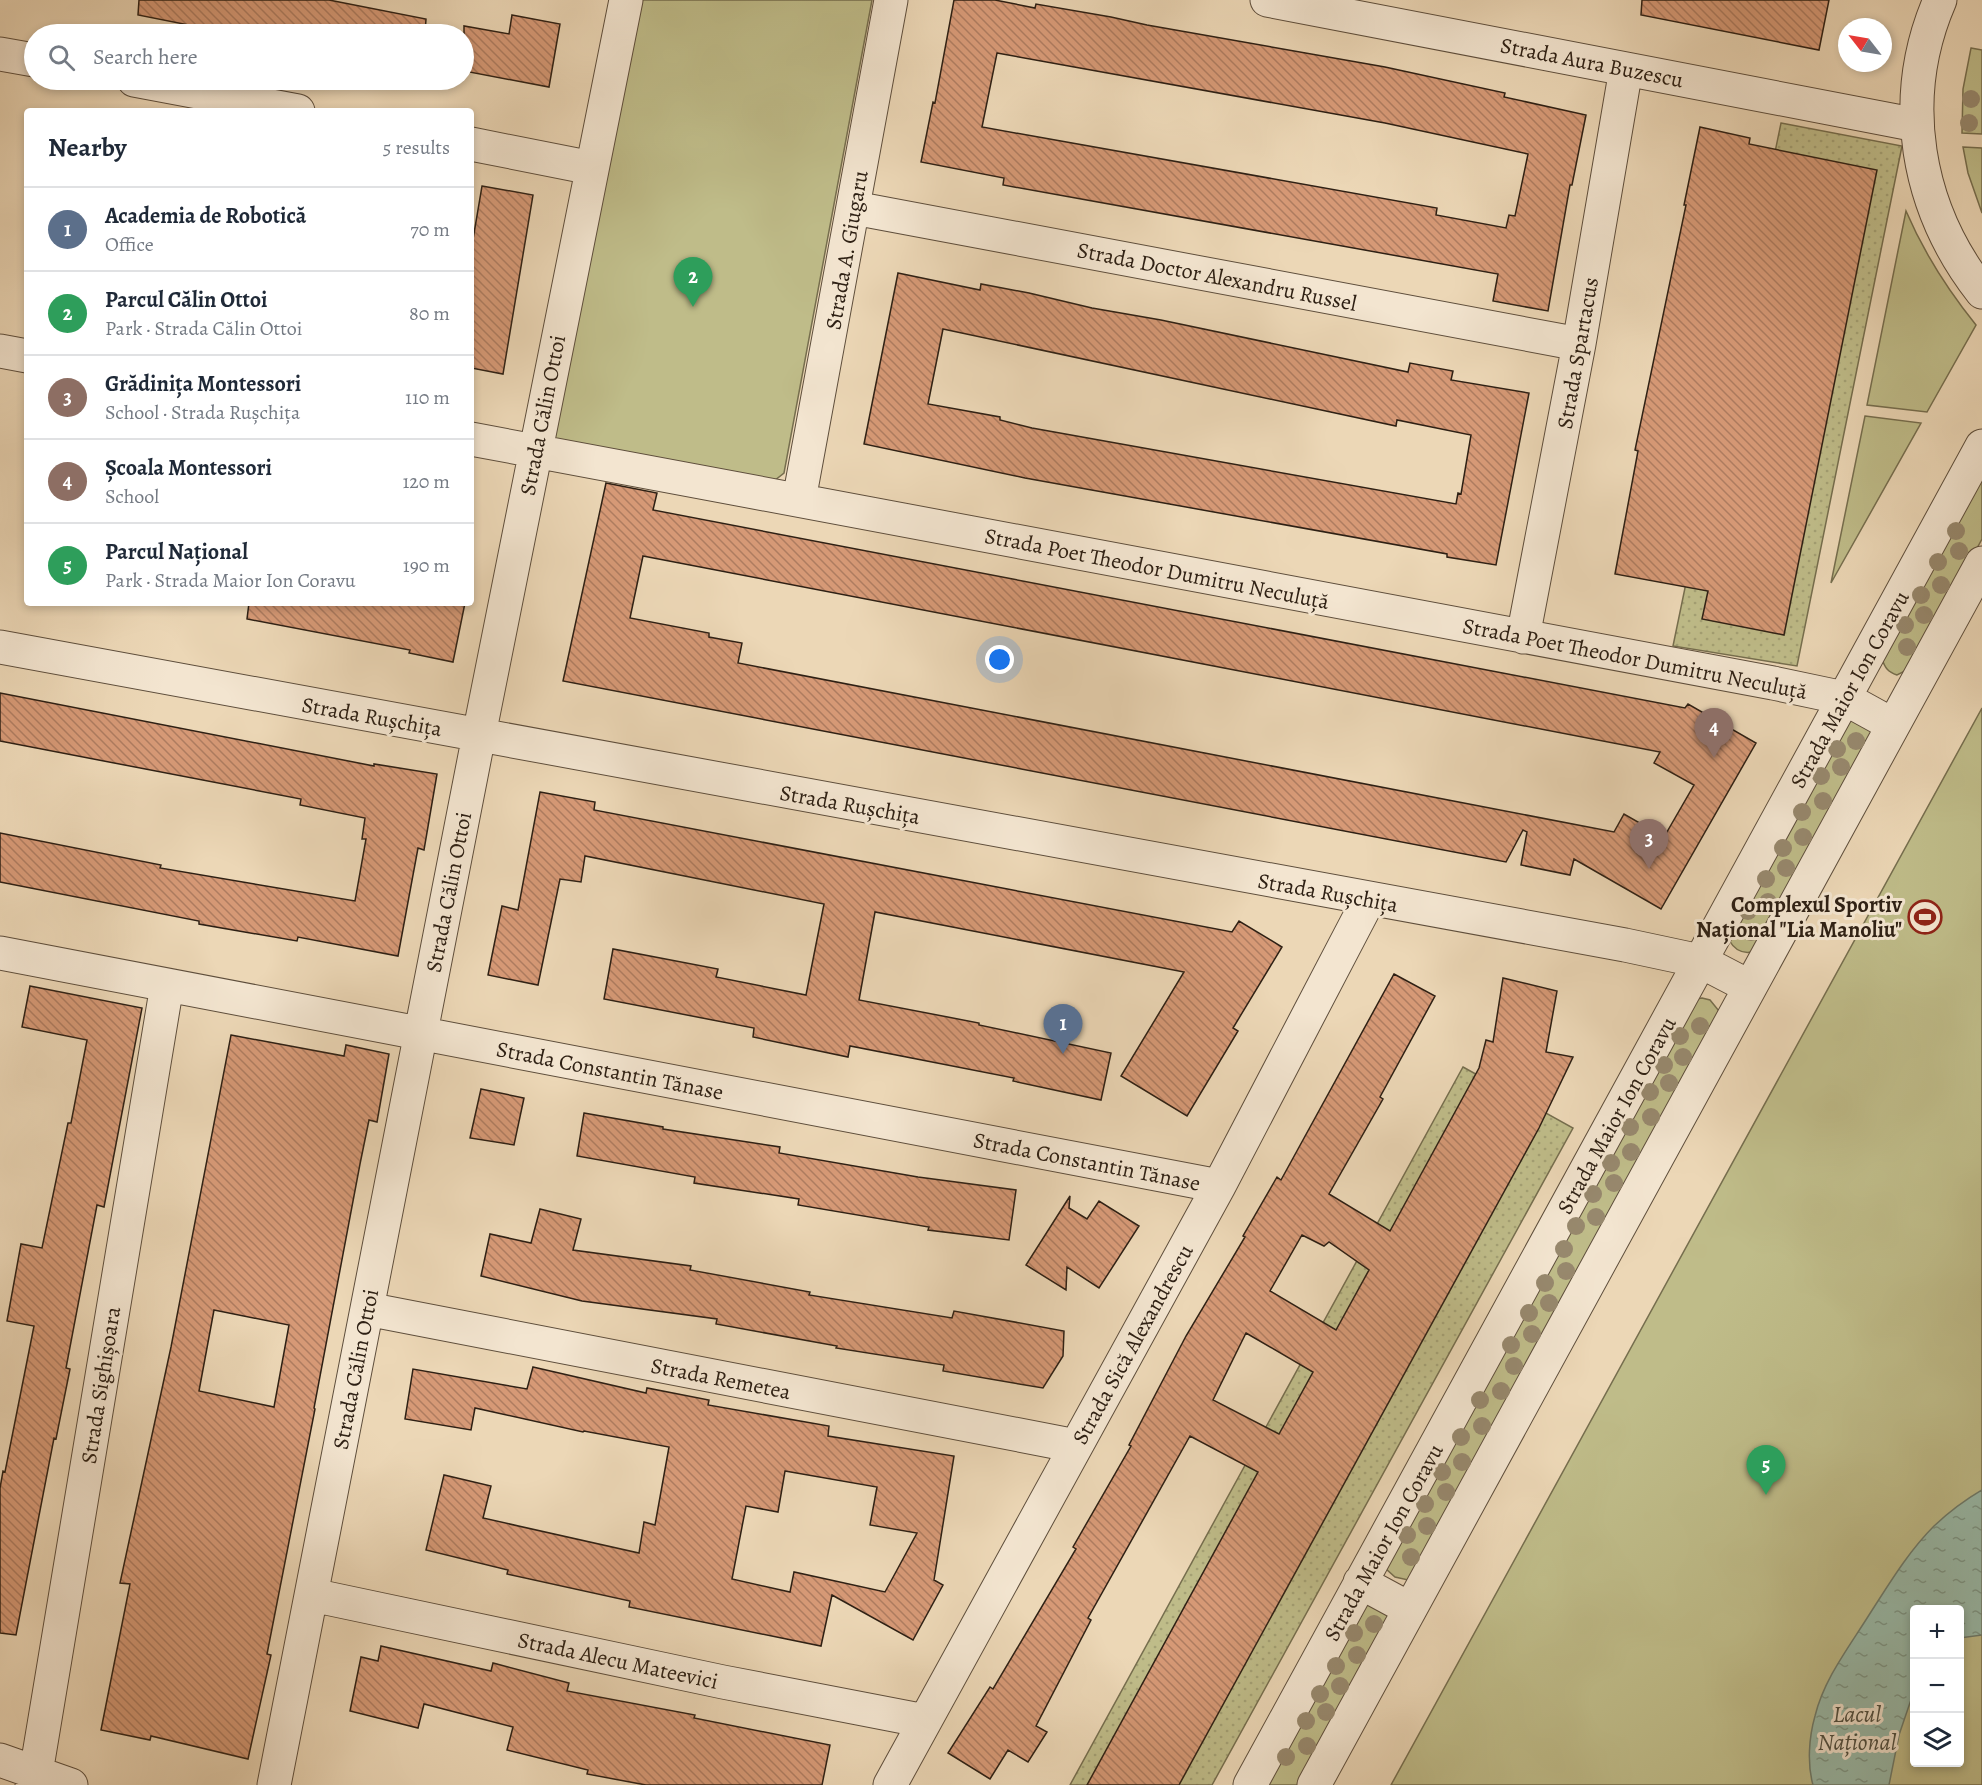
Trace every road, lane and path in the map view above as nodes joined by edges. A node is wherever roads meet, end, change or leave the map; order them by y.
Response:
1 (626, 0) edge
2 (891, 0) edge
3 (1267, 0) edge
4 (1940, 0) edge
5 (0, 54) edge
6 (24, 58) edge
7 (1626, 69) junction
8 (187, 90) edge
9 (282, 108) edge
10 (1917, 125) junction
11 (474, 145) edge
12 (592, 168) junction
13 (854, 208) junction
14 (1982, 292) edge
15 (1579, 344) junction
16 (0, 351) edge
17 (24, 355) edge
18 (474, 440) edge
19 (1982, 446) edge
20 (535, 451) junction
21 (799, 500) junction
22 (1982, 563) edge
23 (1523, 637) junction
24 (0, 647) edge
25 (1844, 698) junction
26 (1893, 725) junction
27 (479, 735) junction
28 (1369, 899) junction
29 (0, 953) edge
30 (1700, 961) junction
31 (167, 985) junction
32 (1750, 987) junction
33 (421, 1034) junction
34 (1219, 1186) junction
35 (367, 1309) junction
36 (1076, 1446) junction
37 (1360, 1582) junction
38 (312, 1595) junction
39 (1410, 1609) junction
40 (925, 1721) junction
41 (0, 1760) edge
42 (34, 1779) edge
43 (71, 1785) edge
44 (274, 1785) edge
45 (890, 1785) edge
46 (1250, 1785) edge
47 (1314, 1785) edge

1 - 12 street, Strada Călin Ottoi
2 - 13 street, Strada A. Giugaru
3 - 7 street, Strada Aura Buzescu
4 - 10 street
5 - 6 street
7 - 10 street, Strada Aura Buzescu
7 - 15 street, Strada Spartacus
8 - 9 street
10 - 14 street
11 - 12 street
12 - 20 street, Strada Călin Ottoi
13 - 15 street, Strada Doctor Alexandru Russel
13 - 21 street, Strada A. Giugaru
15 - 23 street, Strada Spartacus
16 - 17 street
18 - 20 street, Strada Poet Theodor Dumitru Neculuță
19 - 25 street, Strada Maior Ion Coravu
20 - 21 street, Strada Poet Theodor Dumitru Neculuță
20 - 27 street, Strada Călin Ottoi
21 - 23 street, Strada Poet Theodor Dumitru Neculuță
22 - 26 street
23 - 25 street, Strada Poet Theodor Dumitru Neculuță
24 - 27 street, Strada Rușchița
25 - 26 street, Strada Poet Theodor Dumitru Neculuță
25 - 30 street, Strada Maior Ion Coravu
26 - 32 street
27 - 28 street, Strada Rușchița
27 - 33 street, Strada Călin Ottoi
28 - 30 street, Strada Rușchița
28 - 34 street, Strada Sică Alexandrescu
29 - 31 street, Strada Constantin Tănase
30 - 32 street, Strada Rușchița
30 - 37 street, Strada Maior Ion Coravu
31 - 33 street, Strada Constantin Tănase
31 - 42 street, Strada Sighișoara
32 - 39 street
33 - 34 street, Strada Constantin Tănase
33 - 35 street, Strada Călin Ottoi
34 - 36 street, Strada Sică Alexandrescu
35 - 36 street, Strada Remetea
35 - 38 street, Strada Călin Ottoi
36 - 40 street, Strada Sică Alexandrescu
37 - 39 street
37 - 46 street, Strada Maior Ion Coravu
38 - 40 street, Strada Alecu Mateevici
38 - 44 street, Strada Călin Ottoi
39 - 47 street
40 - 45 street, Strada Sică Alexandrescu
41 - 42 street
42 - 43 street

